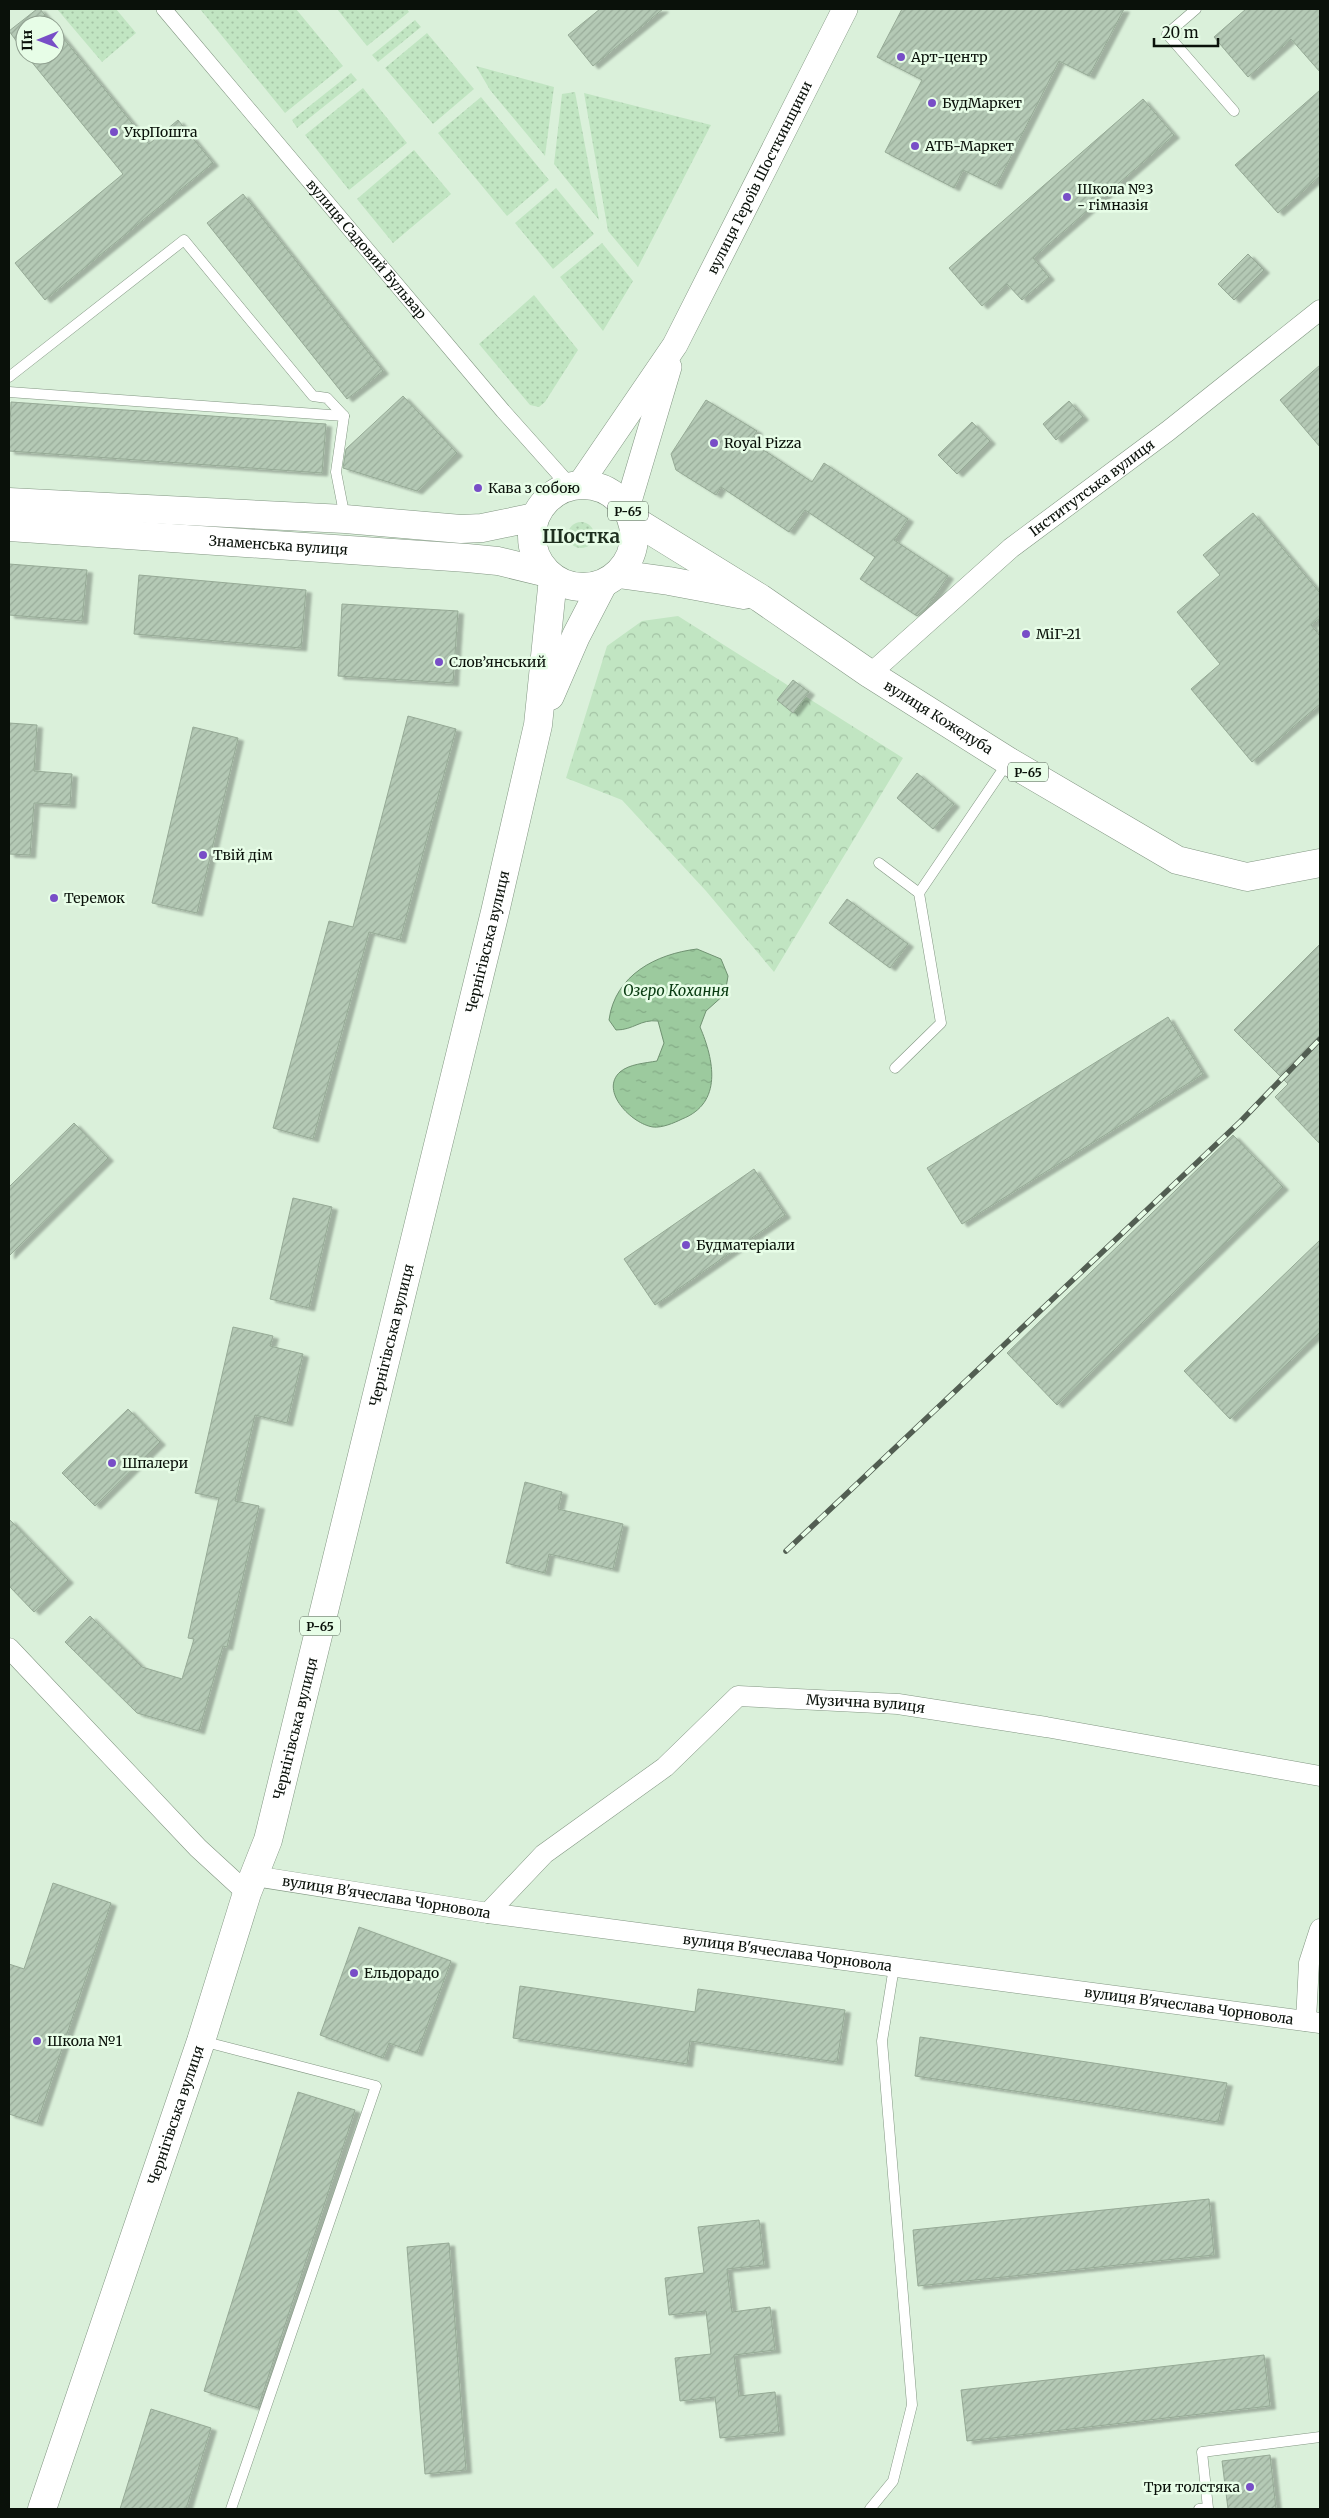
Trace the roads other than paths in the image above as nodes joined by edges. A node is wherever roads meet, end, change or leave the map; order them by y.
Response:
1 (164, 9) edge
2 (845, 9) edge
3 (1196, 9) edge
4 (1234, 111) dead end
5 (1320, 310) edge
6 (675, 345) junction
7 (9, 377) edge
8 (9, 392) edge
9 (344, 416) junction
10 (575, 485) junction
11 (9, 502) edge
12 (629, 514) junction
13 (535, 517) junction
14 (345, 518) junction
15 (9, 527) edge
16 (550, 576) junction
17 (610, 579) junction
18 (760, 598) junction
19 (870, 674) junction
20 (538, 725) junction
21 (1008, 761) junction
22 (879, 863) dead end
23 (1320, 863) edge
24 (919, 893) junction
25 (895, 1068) dead end
26 (9, 1648) edge
27 (1320, 1776) edge
28 (250, 1885) junction
29 (488, 1913) junction
30 (1320, 1929) edge
31 (894, 1967) junction
32 (1313, 2022) edge
33 (201, 2041) junction
34 (1320, 2437) edge
35 (42, 2509) edge
36 (231, 2509) edge
37 (870, 2509) edge
38 (1199, 2509) edge

1 - 10 street, вулиця Садовий Бульвар
2 - 6 street, вулиця Героїв Шосткинщини
3 - 4 lane
5 - 19 street, Інститутська вулиця
6 - 10 street, вулиця Героїв Шосткинщини
6 - 12 street, вулиця Героїв Шосткинщини
7 - 9 lane
8 - 9 lane
9 - 14 lane
10 - 12 main road, Р-65
10 - 13 main road
11 - 14 main road, Знаменська вулиця
12 - 17 main road, Р-65
12 - 18 main road, вулиця Кожедуба / Р-65
13 - 14 main road, Знаменська вулиця
13 - 16 main road
15 - 16 main road, Знаменська вулиця
16 - 17 main road, Р-65
16 - 20 main road, Чернігівська вулиця / Р-65
17 - 18 main road, вулиця Кожедуба / Р-65
17 - 20 main road, Чернігівська вулиця / Р-65
18 - 19 main road, вулиця Кожедуба / Р-65
19 - 21 main road, вулиця Кожедуба / Р-65
20 - 28 main road, Чернігівська вулиця / Р-65
21 - 23 main road, вулиця Кожедуба / Р-65
21 - 24 lane
22 - 24 lane
24 - 25 lane
26 - 28 street
27 - 29 street, Музична вулиця
28 - 29 street, вулиця В'ячеслава Чорновола
28 - 33 main road, Чернігівська вулиця / Р-65
29 - 31 street, вулиця В'ячеслава Чорновола
30 - 32 street
31 - 32 street, вулиця В'ячеслава Чорновола
31 - 37 lane
33 - 35 main road, Чернігівська вулиця / Р-65
33 - 36 lane
34 - 38 lane

